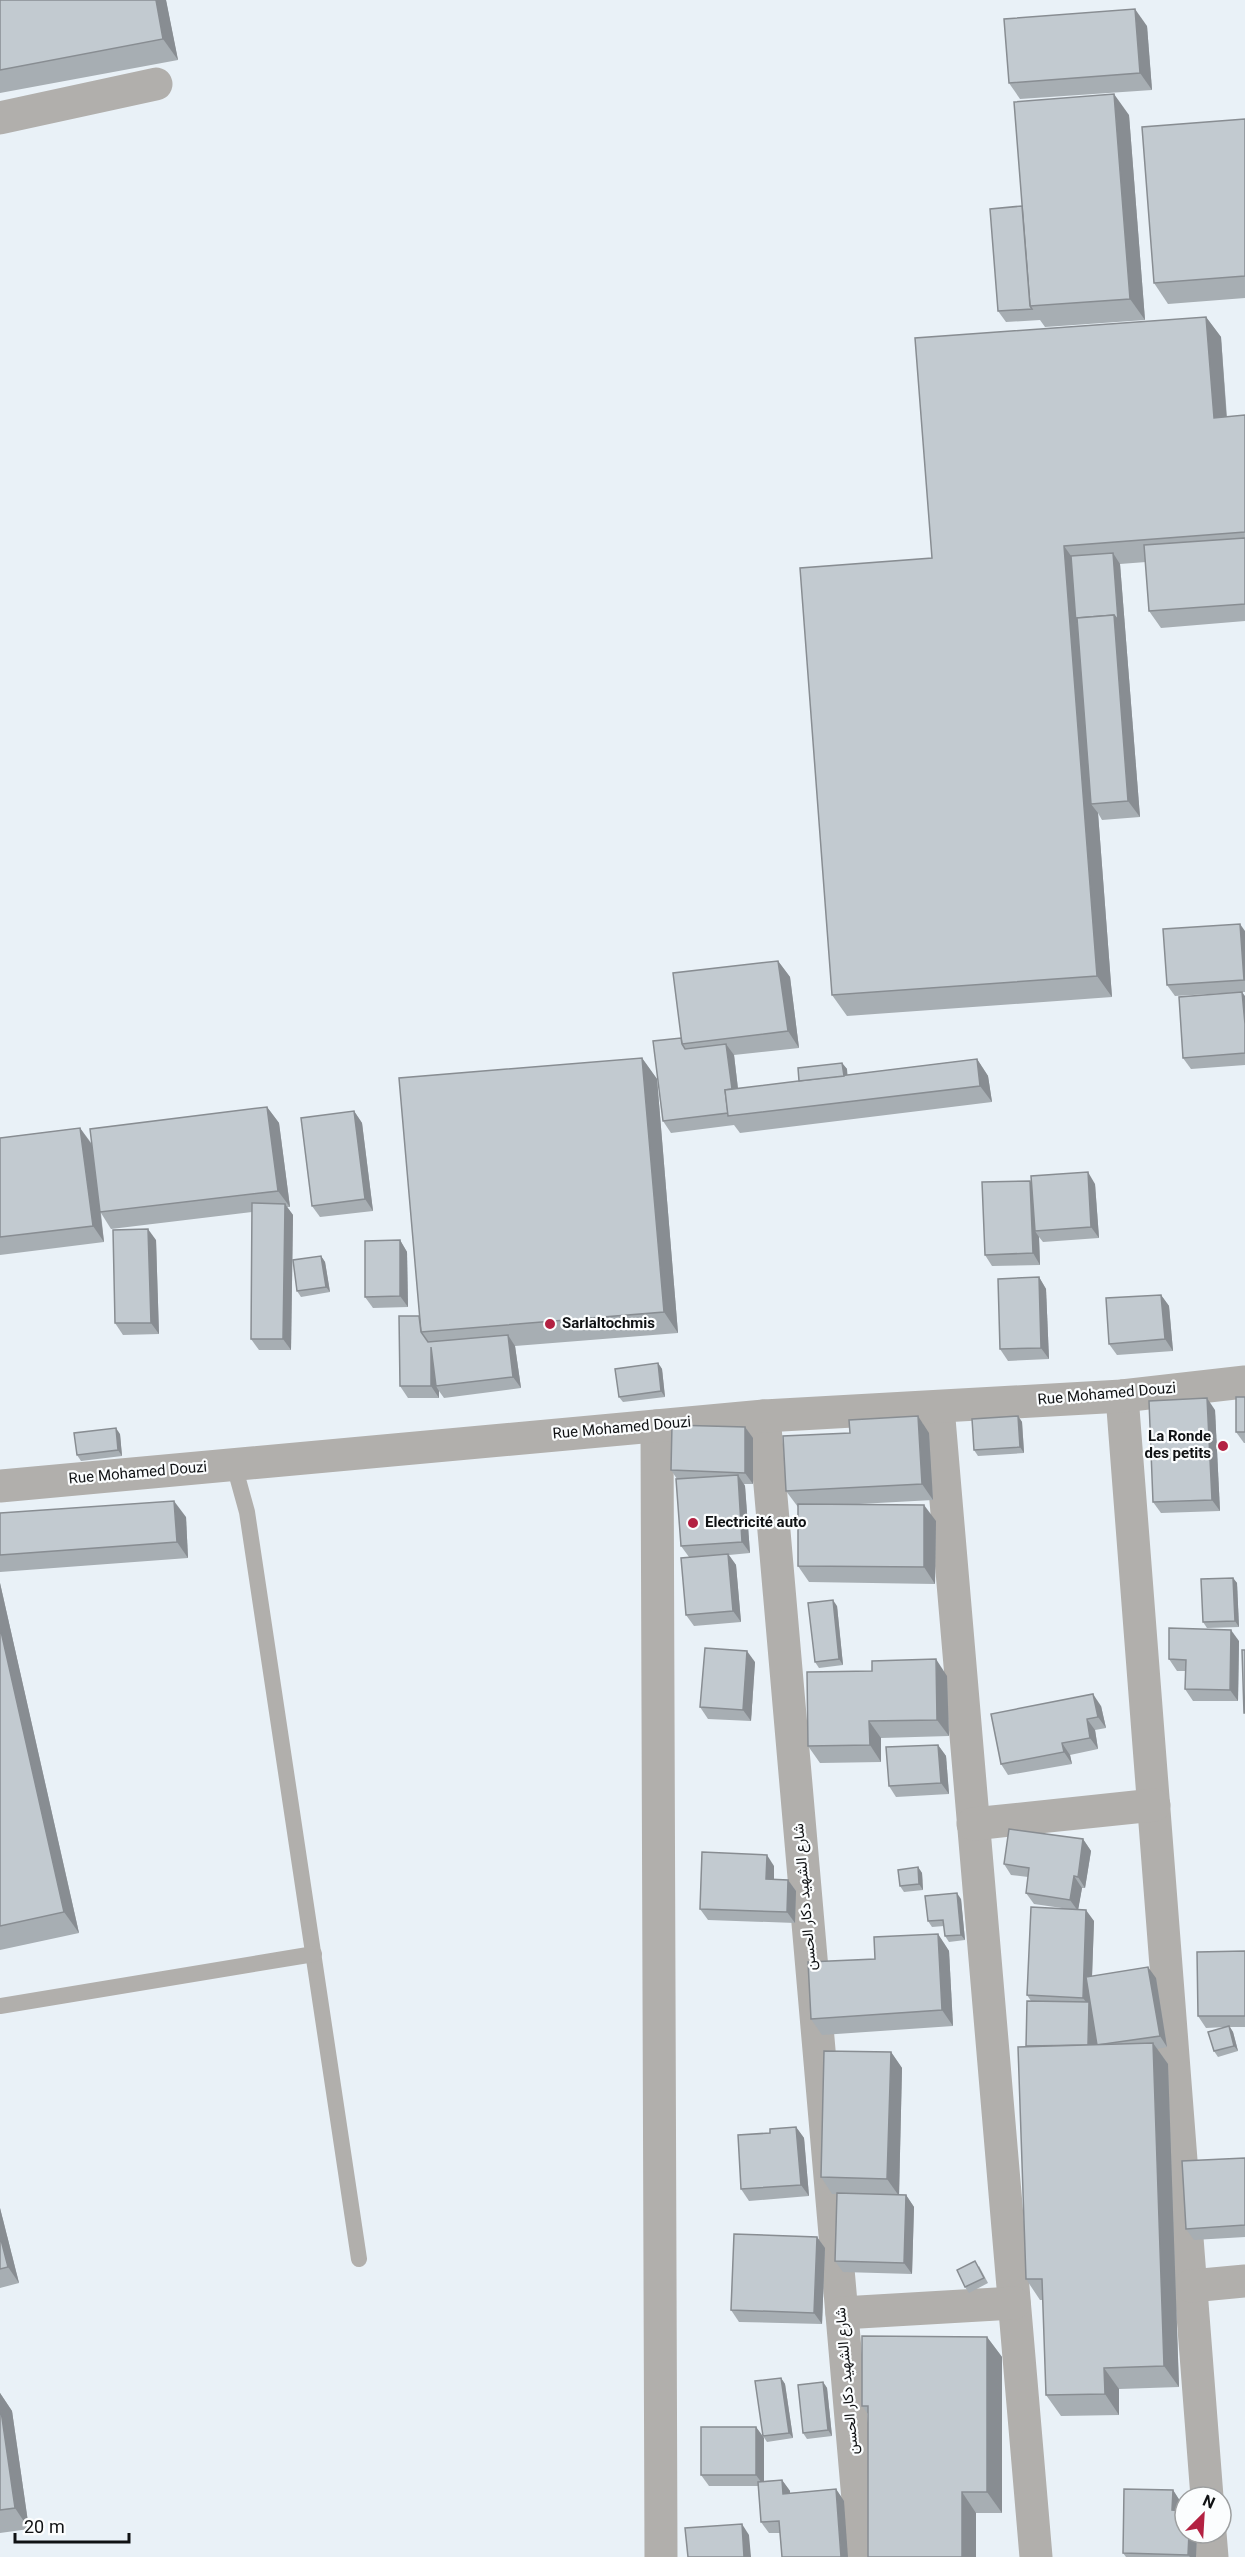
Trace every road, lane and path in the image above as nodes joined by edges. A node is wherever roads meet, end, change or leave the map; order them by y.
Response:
1 (156, 84) dead end
2 (0, 118) edge
3 (1245, 1382) edge
4 (1122, 1396) junction
5 (938, 1407) junction
6 (764, 1416) junction
7 (657, 1426) junction
8 (234, 1465) junction
9 (0, 1486) edge
10 (1154, 1804) junction
11 (973, 1824) junction
12 (314, 1954) junction
13 (0, 2006) edge
14 (359, 2259) dead end
15 (1245, 2281) edge
16 (1191, 2286) junction
17 (1014, 2303) junction
18 (842, 2313) junction
19 (1206, 2485) edge
20 (661, 2557) edge
21 (863, 2557) edge
22 (1036, 2557) edge

1 - 2 street
3 - 4 street, Rue Mohamed Douzi
4 - 5 street, Rue Mohamed Douzi
4 - 10 street
5 - 6 street, Rue Mohamed Douzi
5 - 11 street
6 - 7 street, Rue Mohamed Douzi
6 - 18 street, شارع الشهيد دكار الحسن
7 - 8 street, Rue Mohamed Douzi
7 - 20 street
8 - 9 street, Rue Mohamed Douzi
8 - 12 lane
10 - 11 street
10 - 16 street
11 - 17 street
12 - 13 lane
12 - 14 lane
15 - 16 street
16 - 19 street
17 - 18 street
17 - 22 street
18 - 21 street, شارع الشهيد دكار الحسن

